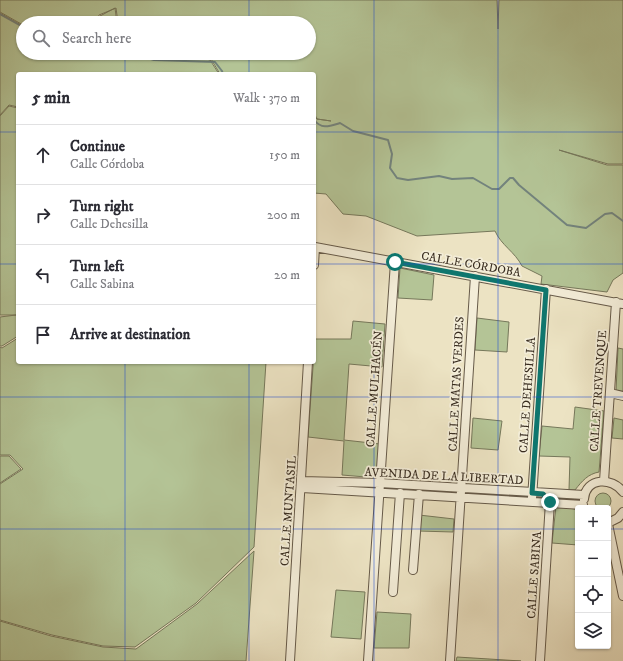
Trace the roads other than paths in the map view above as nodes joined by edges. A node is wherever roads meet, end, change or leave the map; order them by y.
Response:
1 (316, 247) edge
2 (395, 262) junction
3 (475, 276) junction
4 (546, 290) junction
5 (619, 303) edge
6 (308, 364) edge
7 (610, 393) junction
8 (623, 396) edge
9 (604, 481) junction
10 (302, 484) junction
11 (380, 488) junction
12 (462, 488) junction
13 (623, 492) edge
14 (400, 493) junction
15 (419, 494) junction
16 (543, 494) junction
17 (584, 495) junction
18 (461, 497) junction
19 (532, 497) junction
20 (550, 502) junction
21 (583, 505) edge
22 (575, 506) edge
23 (623, 512) edge
24 (611, 522) edge
25 (611, 538) edge
26 (413, 570) dead end
27 (393, 592) dead end
28 (623, 596) edge
29 (290, 661) edge
30 (368, 661) edge
31 (450, 661) edge
32 (540, 661) edge

1 - 2 street, CALLE CÓRDOBA
2 - 3 street, CALLE CÓRDOBA
2 - 11 street, CALLE MULHACÉN
3 - 4 street, CALLE CÓRDOBA
3 - 12 street, CALLE MATAS VERDES
4 - 5 street, CALLE CÓRDOBA
4 - 19 street, CALLE DEHESILLA
5 - 7 street, CALLE TREVENQUE
6 - 10 street, CALLE MUNTASIL
7 - 8 street
7 - 9 street, CALLE TREVENQUE
9 - 13 street
9 - 17 street
10 - 11 street, AVENIDA DE LA LIBERTAD
10 - 29 street, CALLE MUNTASIL
11 - 12 street, AVENIDA DE LA LIBERTAD
11 - 14 street, AVENIDA DE LA LIBERTAD
11 - 30 street, CALLE MULHACÉN
12 - 18 street, CALLE MATAS VERDES
12 - 19 street, AVENIDA DE LA LIBERTAD
14 - 15 street, AVENIDA DE LA LIBERTAD
14 - 27 street
15 - 18 street, AVENIDA DE LA LIBERTAD
15 - 26 street
16 - 17 street, AVENIDA DE LA LIBERTAD
16 - 19 street, AVENIDA DE LA LIBERTAD
16 - 20 street
17 - 21 street
18 - 19 street, AVENIDA DE LA LIBERTAD
18 - 31 street, CALLE MATAS VERDES
19 - 20 street, AVENIDA DE LA LIBERTAD
20 - 22 street, AVENIDA DE LA LIBERTAD
20 - 32 street, CALLE SABINA
23 - 24 street
25 - 28 street

